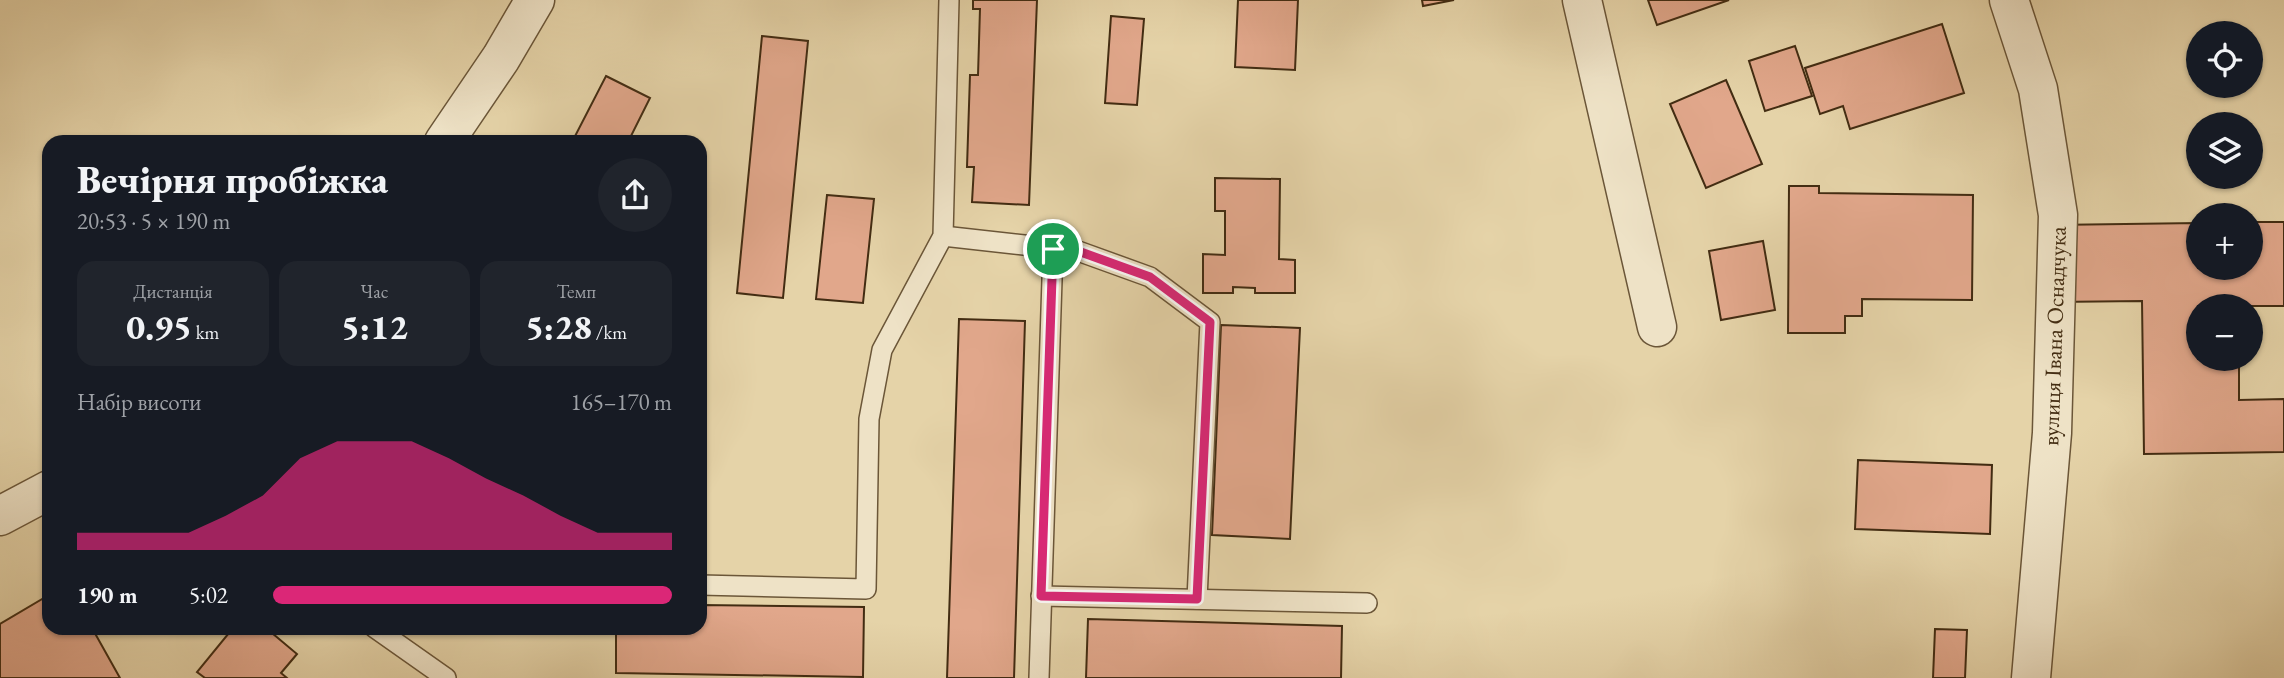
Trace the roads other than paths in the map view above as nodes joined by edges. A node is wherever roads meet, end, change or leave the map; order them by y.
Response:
1 (535, 0) edge
2 (949, 0) edge
3 (1582, 0) edge
4 (2008, 0) edge
5 (449, 135) edge
6 (943, 236) junction
7 (1053, 249) junction
8 (1657, 327) dead end
9 (42, 494) edge
10 (0, 516) edge
11 (707, 585) edge
12 (1041, 596) junction
13 (1197, 599) junction
14 (1367, 603) dead end
15 (385, 635) edge
16 (446, 678) edge
17 (1039, 678) edge
18 (2031, 678) edge

1 - 5 street
2 - 6 lane
3 - 8 street
4 - 18 street, вулиця Івана Оснадчука
6 - 7 lane
6 - 11 lane
7 - 12 lane
7 - 13 lane
9 - 10 street
12 - 13 lane
12 - 17 lane
13 - 14 lane
15 - 16 lane

